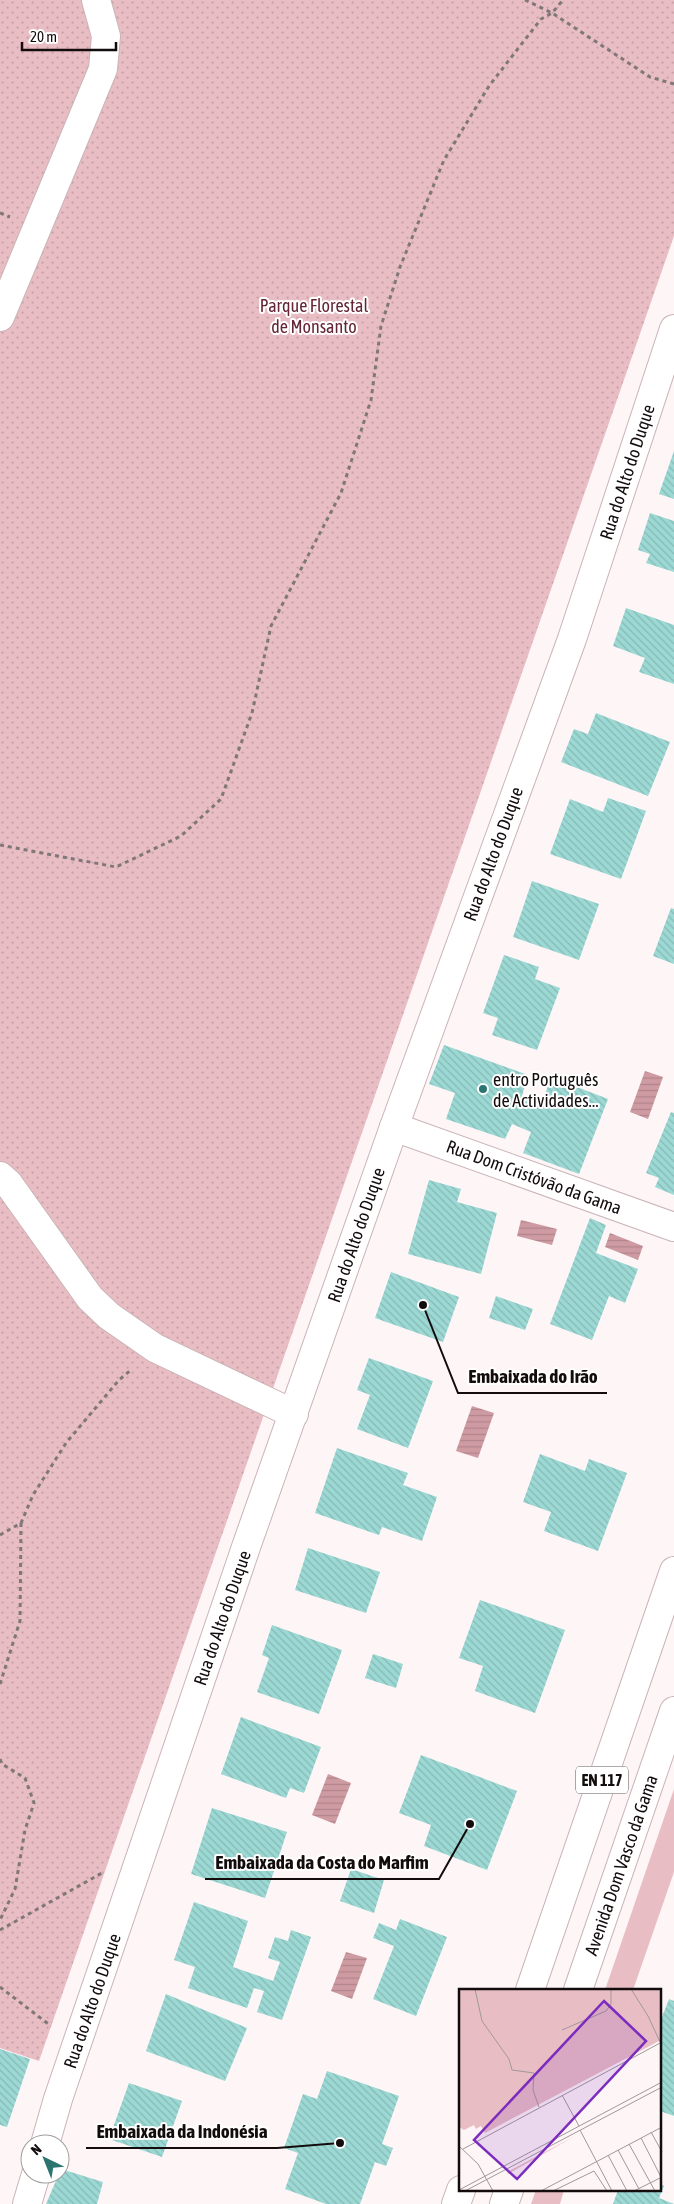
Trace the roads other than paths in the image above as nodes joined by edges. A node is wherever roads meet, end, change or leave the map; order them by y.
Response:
1 (96, 0) edge
2 (0, 317) edge
3 (674, 329) edge
4 (394, 1128) junction
5 (0, 1176) edge
6 (674, 1227) edge
7 (294, 1414) junction
8 (674, 1571) edge
9 (674, 1711) edge
10 (530, 1989) edge
11 (578, 1989) edge
12 (48, 2134) edge
13 (33, 2184) edge
14 (460, 2192) edge
15 (508, 2192) edge
16 (27, 2204) edge
17 (456, 2204) edge
18 (504, 2204) edge

1 - 2 street
3 - 4 street, Rua do Alto do Duque
4 - 6 street, Rua Dom Cristóvão da Gama
4 - 7 street, Rua do Alto do Duque
5 - 7 street
7 - 12 street, Rua do Alto do Duque
8 - 10 street, EN 117
9 - 11 street, Avenida Dom Vasco da Gama / EN 117
13 - 16 street
14 - 17 street
15 - 18 street

